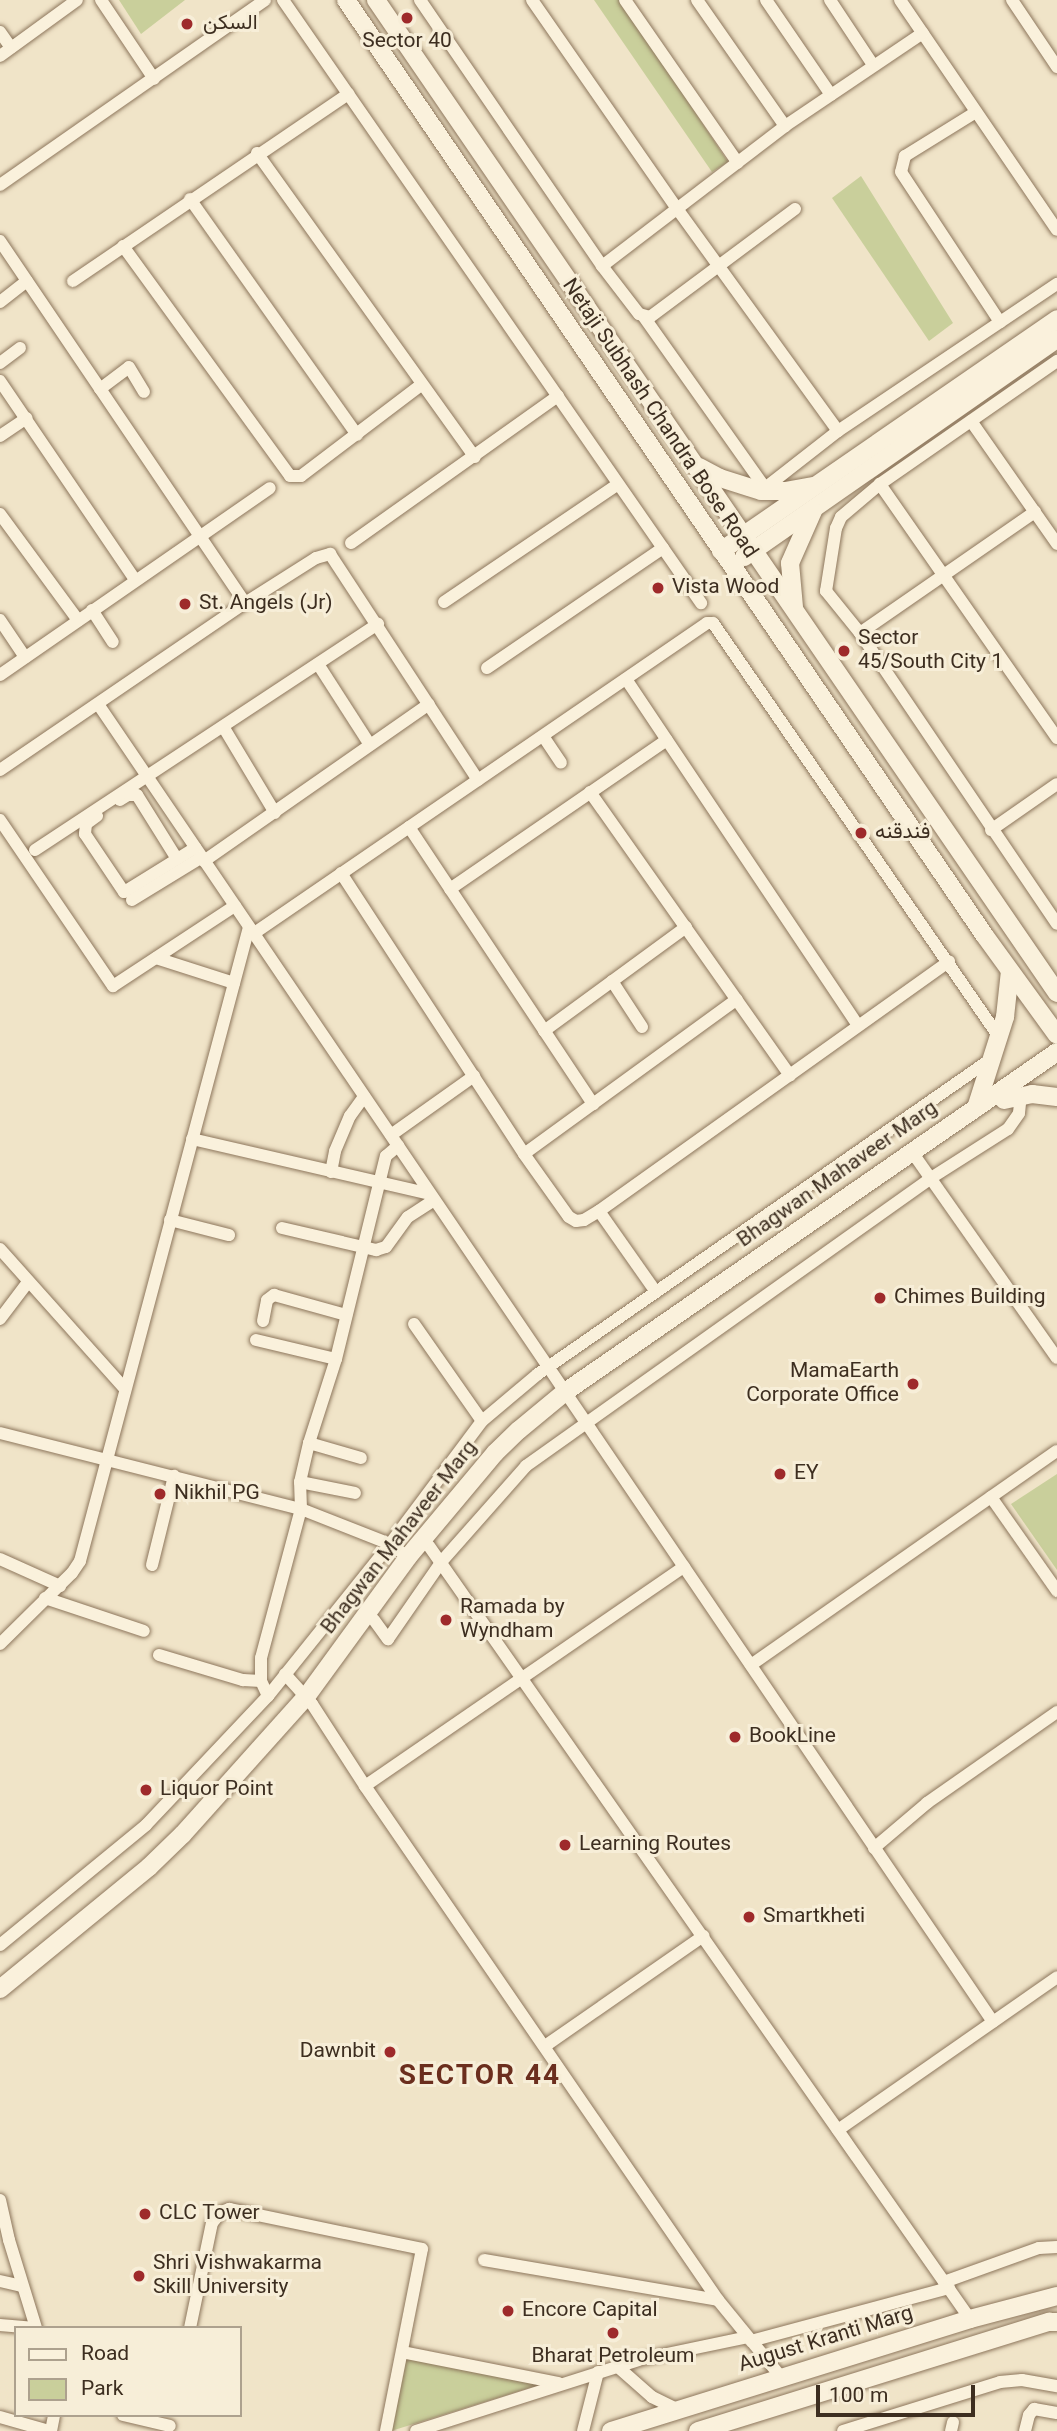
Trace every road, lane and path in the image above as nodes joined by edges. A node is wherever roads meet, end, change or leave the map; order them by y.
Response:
1 (77, 0) edge
2 (101, 0) edge
3 (265, 0) edge
4 (283, 0) edge
5 (345, 0) edge
6 (376, 0) edge
7 (420, 0) edge
8 (532, 0) edge
9 (625, 0) edge
10 (697, 0) edge
11 (766, 0) edge
12 (830, 0) edge
13 (900, 0) edge
14 (1012, 0) edge
15 (0, 32) edge
16 (923, 33) junction
17 (5, 52) edge
18 (873, 65) junction
19 (1057, 67) edge
20 (154, 79) junction
21 (348, 94) junction
22 (831, 95) junction
23 (976, 112) junction
24 (785, 126) junction
25 (257, 153) junction
26 (738, 163) junction
27 (0, 185) edge
28 (190, 199) junction
29 (795, 209) dead end
30 (678, 210) junction
31 (1057, 230) edge
32 (0, 241) edge
33 (123, 246) junction
34 (719, 265) junction
35 (602, 266) junction
36 (27, 281) junction
37 (73, 281) dead end
38 (1057, 284) edge
39 (0, 302) edge
40 (644, 317) junction
41 (1057, 319) edge
42 (1000, 322) junction
43 (1057, 339) edge
44 (20, 348) dead end
45 (0, 363) edge
46 (1056, 364) edge
47 (0, 381) edge
48 (422, 384) junction
49 (100, 389) junction
50 (144, 392) dead end
51 (558, 396) junction
52 (27, 418) junction
53 (971, 421) junction
54 (838, 431) junction
55 (357, 435) junction
56 (0, 436) edge
57 (475, 457) junction
58 (696, 466) junction
59 (618, 484) junction
60 (820, 484) junction
61 (880, 484) junction
62 (270, 488) dead end
63 (815, 508) junction
64 (1035, 512) junction
65 (0, 514) edge
66 (5, 531) edge
67 (200, 536) junction
68 (351, 543) dead end
69 (749, 544) junction
70 (1057, 544) edge
71 (663, 548) junction
72 (721, 551) junction
73 (732, 566) junction
74 (942, 574) junction
75 (135, 580) junction
76 (245, 603) junction
77 (444, 603) dead end
78 (701, 603) dead end
79 (794, 609) junction
80 (92, 610) junction
81 (0, 620) edge
82 (78, 620) junction
83 (378, 624) junction
84 (860, 633) junction
85 (113, 642) dead end
86 (25, 657) junction
87 (318, 664) junction
88 (487, 668) dead end
89 (0, 675) edge
90 (626, 679) junction
91 (98, 704) junction
92 (429, 704) junction
93 (224, 728) junction
94 (543, 736) junction
95 (1057, 738) edge
96 (667, 740) junction
97 (370, 745) junction
98 (561, 763) dead end
99 (0, 770) edge
100 (147, 776) junction
101 (478, 780) junction
102 (1057, 784) edge
103 (590, 792) junction
104 (275, 813) junction
105 (0, 820) edge
106 (409, 827) junction
107 (991, 830) junction
108 (35, 850) dead end
109 (200, 855) junction
110 (177, 859) junction
111 (341, 873) junction
112 (450, 889) junction
113 (132, 900) dead end
114 (235, 906) junction
115 (1057, 924) edge
116 (686, 928) junction
117 (251, 930) junction
118 (156, 958) junction
119 (949, 961) junction
120 (1010, 971) junction
121 (612, 981) junction
122 (234, 983) junction
123 (1057, 993) edge
124 (737, 999) junction
125 (858, 1026) junction
126 (642, 1027) dead end
127 (544, 1031) junction
128 (1057, 1035) edge
129 (999, 1037) junction
130 (1057, 1052) edge
131 (991, 1059) junction
132 (1057, 1065) edge
133 (790, 1074) junction
134 (474, 1076) junction
135 (365, 1097) junction
136 (1057, 1097) edge
137 (1013, 1098) junction
138 (593, 1104) junction
139 (976, 1108) junction
140 (192, 1139) junction
141 (394, 1141) junction
142 (524, 1154) junction
143 (917, 1159) junction
144 (331, 1172) junction
145 (931, 1178) junction
146 (381, 1184) junction
147 (432, 1197) junction
148 (598, 1211) junction
149 (170, 1220) junction
150 (282, 1228) dead end
151 (229, 1235) dead end
152 (363, 1248) junction
153 (0, 1250) edge
154 (28, 1282) junction
155 (656, 1292) junction
156 (346, 1315) junction
157 (0, 1319) edge
158 (264, 1321) dead end
159 (414, 1324) dead end
160 (256, 1340) dead end
161 (1057, 1358) edge
162 (336, 1359) junction
163 (548, 1367) junction
164 (125, 1389) junction
165 (567, 1395) junction
166 (482, 1421) junction
167 (586, 1422) junction
168 (0, 1433) edge
169 (309, 1443) junction
170 (1057, 1451) edge
171 (107, 1458) junction
172 (361, 1458) dead end
173 (174, 1476) junction
174 (300, 1482) junction
175 (355, 1493) dead end
176 (991, 1497) junction
177 (422, 1502) junction
178 (301, 1509) junction
179 (440, 1519) junction
180 (390, 1544) junction
181 (429, 1546) junction
182 (408, 1557) junction
183 (0, 1559) edge
184 (442, 1561) junction
185 (152, 1565) dead end
186 (684, 1567) junction
187 (60, 1586) junction
188 (1057, 1591) edge
189 (44, 1598) junction
190 (374, 1620) junction
191 (144, 1631) dead end
192 (0, 1644) edge
193 (159, 1655) dead end
194 (751, 1665) junction
195 (285, 1674) junction
196 (524, 1678) junction
197 (261, 1681) junction
198 (268, 1696) junction
199 (309, 1700) junction
200 (1057, 1713) edge
201 (365, 1786) junction
202 (874, 1848) junction
203 (703, 1936) junction
204 (0, 1945) edge
205 (1057, 1977) edge
206 (0, 1989) edge
207 (0, 2000) edge
208 (993, 2022) junction
209 (545, 2046) junction
210 (838, 2130) junction
211 (0, 2200) edge
212 (4, 2238) edge
213 (1057, 2247) edge
214 (484, 2260) dead end
215 (0, 2281) edge
216 (946, 2285) junction
217 (22, 2286) junction
218 (1057, 2295) edge
219 (718, 2300) junction
220 (970, 2319) junction
221 (1057, 2322) edge
222 (35, 2326) edge
223 (190, 2326) edge
224 (750, 2339) junction
225 (402, 2352) junction
226 (618, 2367) junction
227 (598, 2372) junction
228 (781, 2377) junction
229 (562, 2384) junction
230 (1057, 2386) edge
231 (679, 2410) junction
232 (1057, 2413) edge
233 (0, 2417) edge
234 (133, 2417) edge
235 (21, 2423) edge
236 (170, 2424) edge
237 (50, 2431) edge
238 (386, 2431) edge
239 (416, 2431) edge
240 (583, 2431) edge
241 (611, 2431) edge
242 (698, 2431) edge
243 (843, 2431) edge
244 (1025, 2431) edge

1 - 17 street
2 - 20 street
3 - 20 street
4 - 21 street
5 - 72 main road, Netaji Subhash Chandra Bose Road
6 - 58 main road, Netaji Subhash Chandra Bose Road
7 - 35 street
8 - 30 street
9 - 26 street
10 - 24 street
11 - 22 street
12 - 18 street
13 - 16 street
14 - 19 street
15 - 17 street
16 - 18 street
16 - 23 street
18 - 22 street
20 - 27 street
21 - 25 street
21 - 51 street
22 - 24 street
23 - 31 street
23 - 42 street
24 - 26 street
25 - 28 street
25 - 48 street
26 - 30 street
28 - 33 street
28 - 55 street
29 - 34 street
30 - 34 street
30 - 35 street
32 - 36 street
33 - 37 street
33 - 55 street
34 - 40 street
34 - 54 street
35 - 40 street
36 - 39 street
36 - 49 street
38 - 42 street
40 - 54 street
41 - 60 main road
42 - 54 street
43 - 63 main road
44 - 45 street
46 - 53 street
47 - 52 street
48 - 55 street
48 - 57 street
49 - 50 street
49 - 67 street
51 - 57 street
51 - 59 street
52 - 56 street
52 - 75 street
53 - 61 street
53 - 64 street
57 - 68 street
58 - 60 main road
58 - 69 main road, Netaji Subhash Chandra Bose Road
59 - 71 street
59 - 77 street
60 - 69 main road
61 - 74 street
61 - 84 street
62 - 67 street
63 - 69 main road
63 - 79 main road
64 - 70 street
64 - 74 street
65 - 66 street
66 - 82 street
67 - 75 street
67 - 76 street
69 - 72 main road
69 - 73 main road
69 - 79 main road, Netaji Subhash Chandra Bose Road
71 - 78 street
71 - 88 street
72 - 73 main road, Netaji Subhash Chandra Bose Road
73 - 120 main road, Netaji Subhash Chandra Bose Road
74 - 84 street
74 - 95 street
75 - 80 street
76 - 83 street
76 - 91 street
79 - 123 main road, Netaji Subhash Chandra Bose Road
80 - 82 street
80 - 85 street
81 - 86 street
82 - 86 street
83 - 87 street
83 - 92 street
84 - 107 street
86 - 89 street
87 - 93 street
87 - 97 street
90 - 94 street
90 - 96 street
90 - 119 street
91 - 99 street
91 - 100 street
92 - 97 street
92 - 101 street
93 - 100 street
93 - 104 street
94 - 98 street
94 - 101 street
96 - 103 street
96 - 125 street
97 - 104 street
100 - 108 street
100 - 109 street
101 - 106 street
102 - 107 street
103 - 112 street
103 - 116 street
104 - 109 street
105 - 118 street
106 - 111 street
106 - 112 street
107 - 115 street
109 - 110 street
109 - 113 street
109 - 114 street
110 - 110 street
111 - 117 street
111 - 134 street
112 - 127 street
114 - 117 street
114 - 118 street
116 - 121 street
116 - 124 street
117 - 122 street
117 - 135 street
118 - 122 street
119 - 125 street
119 - 129 street
120 - 128 main road, Netaji Subhash Chandra Bose Road
120 - 129 main road
121 - 126 street
121 - 127 street
122 - 140 street
124 - 133 street
124 - 138 street
125 - 133 street
127 - 138 street
129 - 131 main road
130 - 139 main road, Bhagwan Mahaveer Marg
131 - 139 main road
131 - 155 street
132 - 137 main road, Bhagwan Mahaveer Marg
133 - 148 street
134 - 141 street
134 - 142 street
135 - 141 street
135 - 144 street
136 - 137 main road
137 - 143 main road, Bhagwan Mahaveer Marg
137 - 145 street
138 - 142 street
139 - 165 main road, Bhagwan Mahaveer Marg
140 - 144 street
140 - 149 street
141 - 146 street
141 - 147 street
142 - 148 street
143 - 145 street
143 - 165 main road, Bhagwan Mahaveer Marg
144 - 146 street
145 - 161 street
145 - 167 street
146 - 147 street
146 - 152 street
147 - 152 street
147 - 163 street
148 - 155 street
149 - 151 street
149 - 164 street
150 - 152 street
152 - 156 street
153 - 154 street
154 - 157 street
154 - 164 street
155 - 163 street
156 - 158 street
156 - 162 street
159 - 166 street
160 - 162 street
162 - 169 street
163 - 165 street
163 - 166 street
164 - 171 street
165 - 167 street
165 - 179 main road, Bhagwan Mahaveer Marg
165 - 181 main road, Bhagwan Mahaveer Marg
166 - 177 street
167 - 184 street
167 - 186 street
168 - 171 street
169 - 172 street
169 - 174 street
170 - 176 street
171 - 173 street
171 - 187 street
173 - 178 street
173 - 185 street
174 - 175 street
174 - 178 street
176 - 188 street
176 - 194 street
177 - 179 street
177 - 180 street
178 - 180 street
178 - 197 street
179 - 182 main road, Bhagwan Mahaveer Marg
180 - 182 street
180 - 195 street
181 - 184 street
181 - 190 main road, Bhagwan Mahaveer Marg
182 - 199 main road, Bhagwan Mahaveer Marg
183 - 187 street
184 - 190 street
184 - 196 street
186 - 194 street
186 - 196 street
187 - 189 street
189 - 191 street
189 - 192 street
190 - 199 main road, Bhagwan Mahaveer Marg
193 - 197 street
194 - 202 street
195 - 198 street
195 - 199 street
196 - 201 street
196 - 203 street
197 - 198 street
198 - 204 street
199 - 201 street
199 - 206 main road, Bhagwan Mahaveer Marg
199 - 207 main road, Bhagwan Mahaveer Marg
200 - 202 street
201 - 209 street
202 - 208 street
203 - 209 street
203 - 210 street
205 - 208 street
208 - 210 street
209 - 219 street
210 - 216 street
211 - 212 street
212 - 217 street
213 - 216 street
214 - 219 street
215 - 217 street
216 - 220 street
216 - 224 street
217 - 222 street
218 - 220 main road, August Kranti Marg
219 - 224 street
220 - 228 main road, August Kranti Marg
221 - 242 main road
223 - 225 street
224 - 226 street
224 - 228 street
225 - 229 street
225 - 238 street
226 - 227 street
226 - 231 street
227 - 229 street
227 - 240 street
228 - 231 main road, August Kranti Marg
229 - 239 street
230 - 243 street
231 - 241 main road, August Kranti Marg
232 - 244 street
233 - 235 street
234 - 236 street
235 - 237 street

